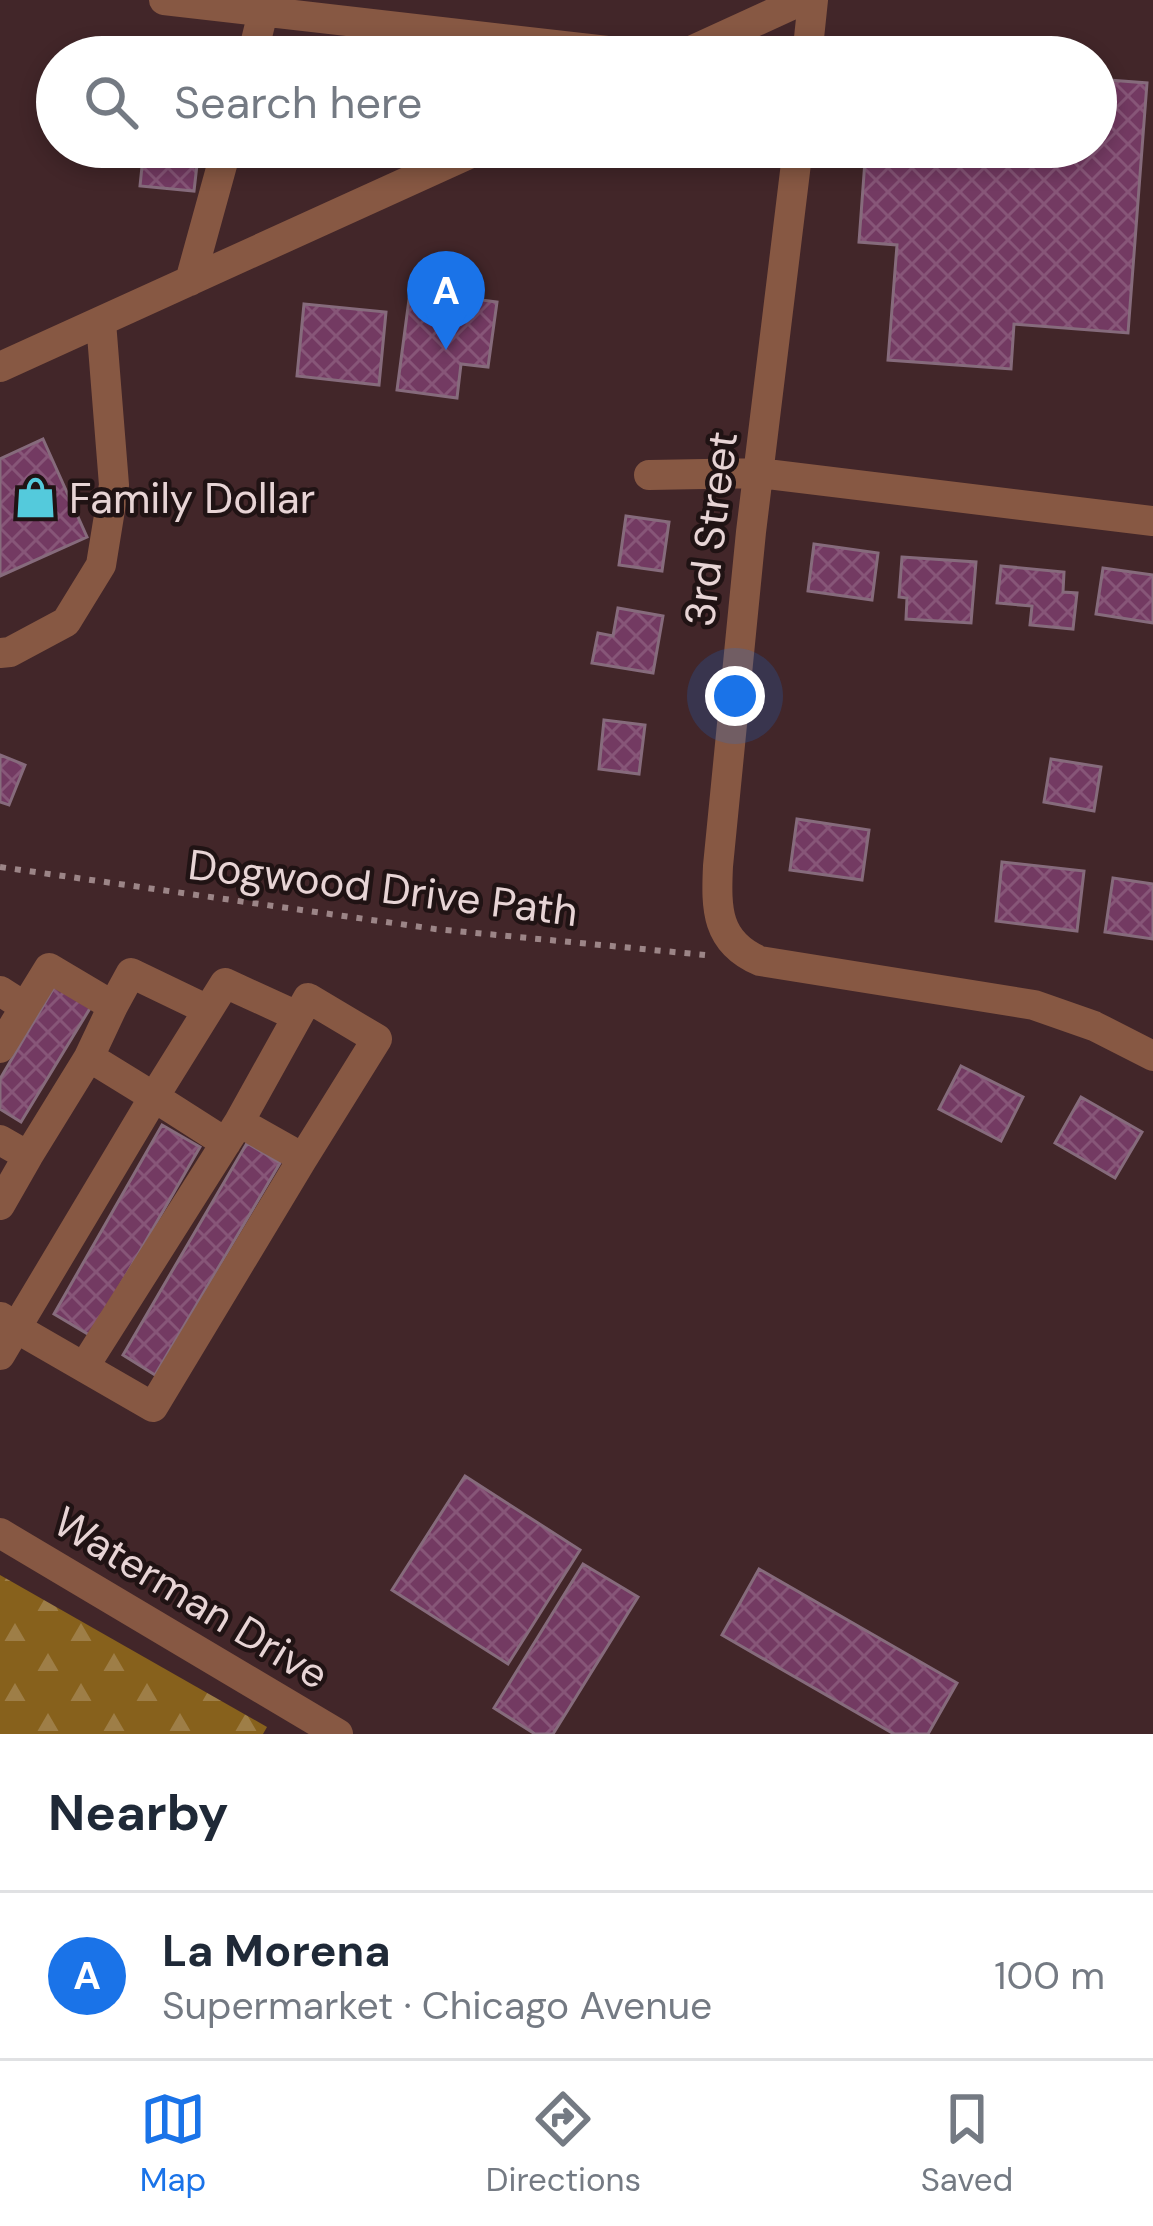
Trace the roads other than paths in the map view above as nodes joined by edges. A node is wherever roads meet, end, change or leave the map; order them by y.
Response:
1 (164, 0) edge
2 (802, 0) edge
3 (813, 0) edge
4 (265, 5) edge
5 (257, 36) edge
6 (500, 36) edge
7 (724, 36) edge
8 (809, 36) edge
9 (221, 168) edge
10 (438, 168) edge
11 (795, 168) edge
12 (190, 281) junction
13 (100, 322) junction
14 (0, 367) edge
15 (759, 473) junction
16 (649, 476) dead end
17 (1153, 521) edge
18 (0, 653) edge
19 (13, 999) edge
20 (113, 1006) junction
21 (208, 1010) junction
22 (298, 1016) junction
23 (0, 1048) edge
24 (1153, 1056) edge
25 (89, 1057) junction
26 (154, 1097) junction
27 (233, 1133) junction
28 (0, 1140) edge
29 (28, 1156) junction
30 (303, 1158) junction
31 (0, 1205) edge
32 (5, 1333) edge
33 (84, 1367) junction
34 (0, 1533) edge
35 (338, 1734) edge

1 - 4 street
2 - 7 street
3 - 8 street
4 - 5 street
4 - 6 street
9 - 12 street
10 - 12 street
11 - 15 street, 3rd Street
12 - 13 street
13 - 14 street
13 - 18 street
15 - 16 street
15 - 17 street
15 - 24 street, 3rd Street
19 - 20 street
19 - 23 street
20 - 21 street
20 - 25 street
21 - 22 street
21 - 26 street
22 - 27 street
22 - 30 street
25 - 26 street
25 - 29 street
26 - 27 street
26 - 32 street
27 - 30 street
27 - 33 street
28 - 29 street
29 - 31 street
30 - 33 street
32 - 33 street
34 - 35 street, Waterman Drive

